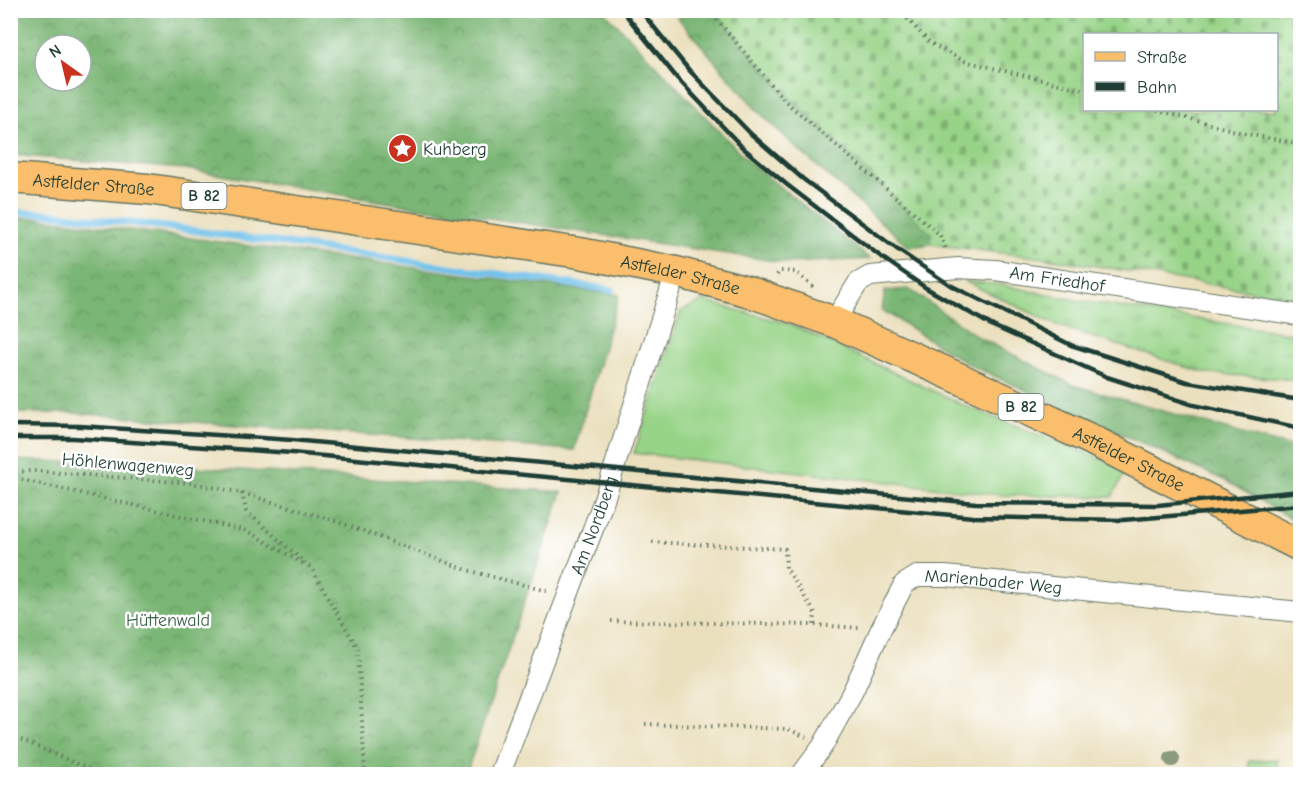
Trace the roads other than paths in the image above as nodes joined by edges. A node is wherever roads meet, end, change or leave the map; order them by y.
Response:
1 (10, 178) edge
2 (676, 272) junction
3 (1300, 315) edge
4 (834, 322) junction
5 (1300, 546) edge
6 (1300, 612) edge
7 (500, 774) edge
8 (802, 774) edge

1 - 2 main road, Astfelder Straße / B 82
2 - 4 main road, Astfelder Straße / B 82
2 - 7 street, Am Nordberg
3 - 4 street, Am Friedhof
4 - 5 main road, Astfelder Straße / B 82
6 - 8 street, Marienbader Weg

